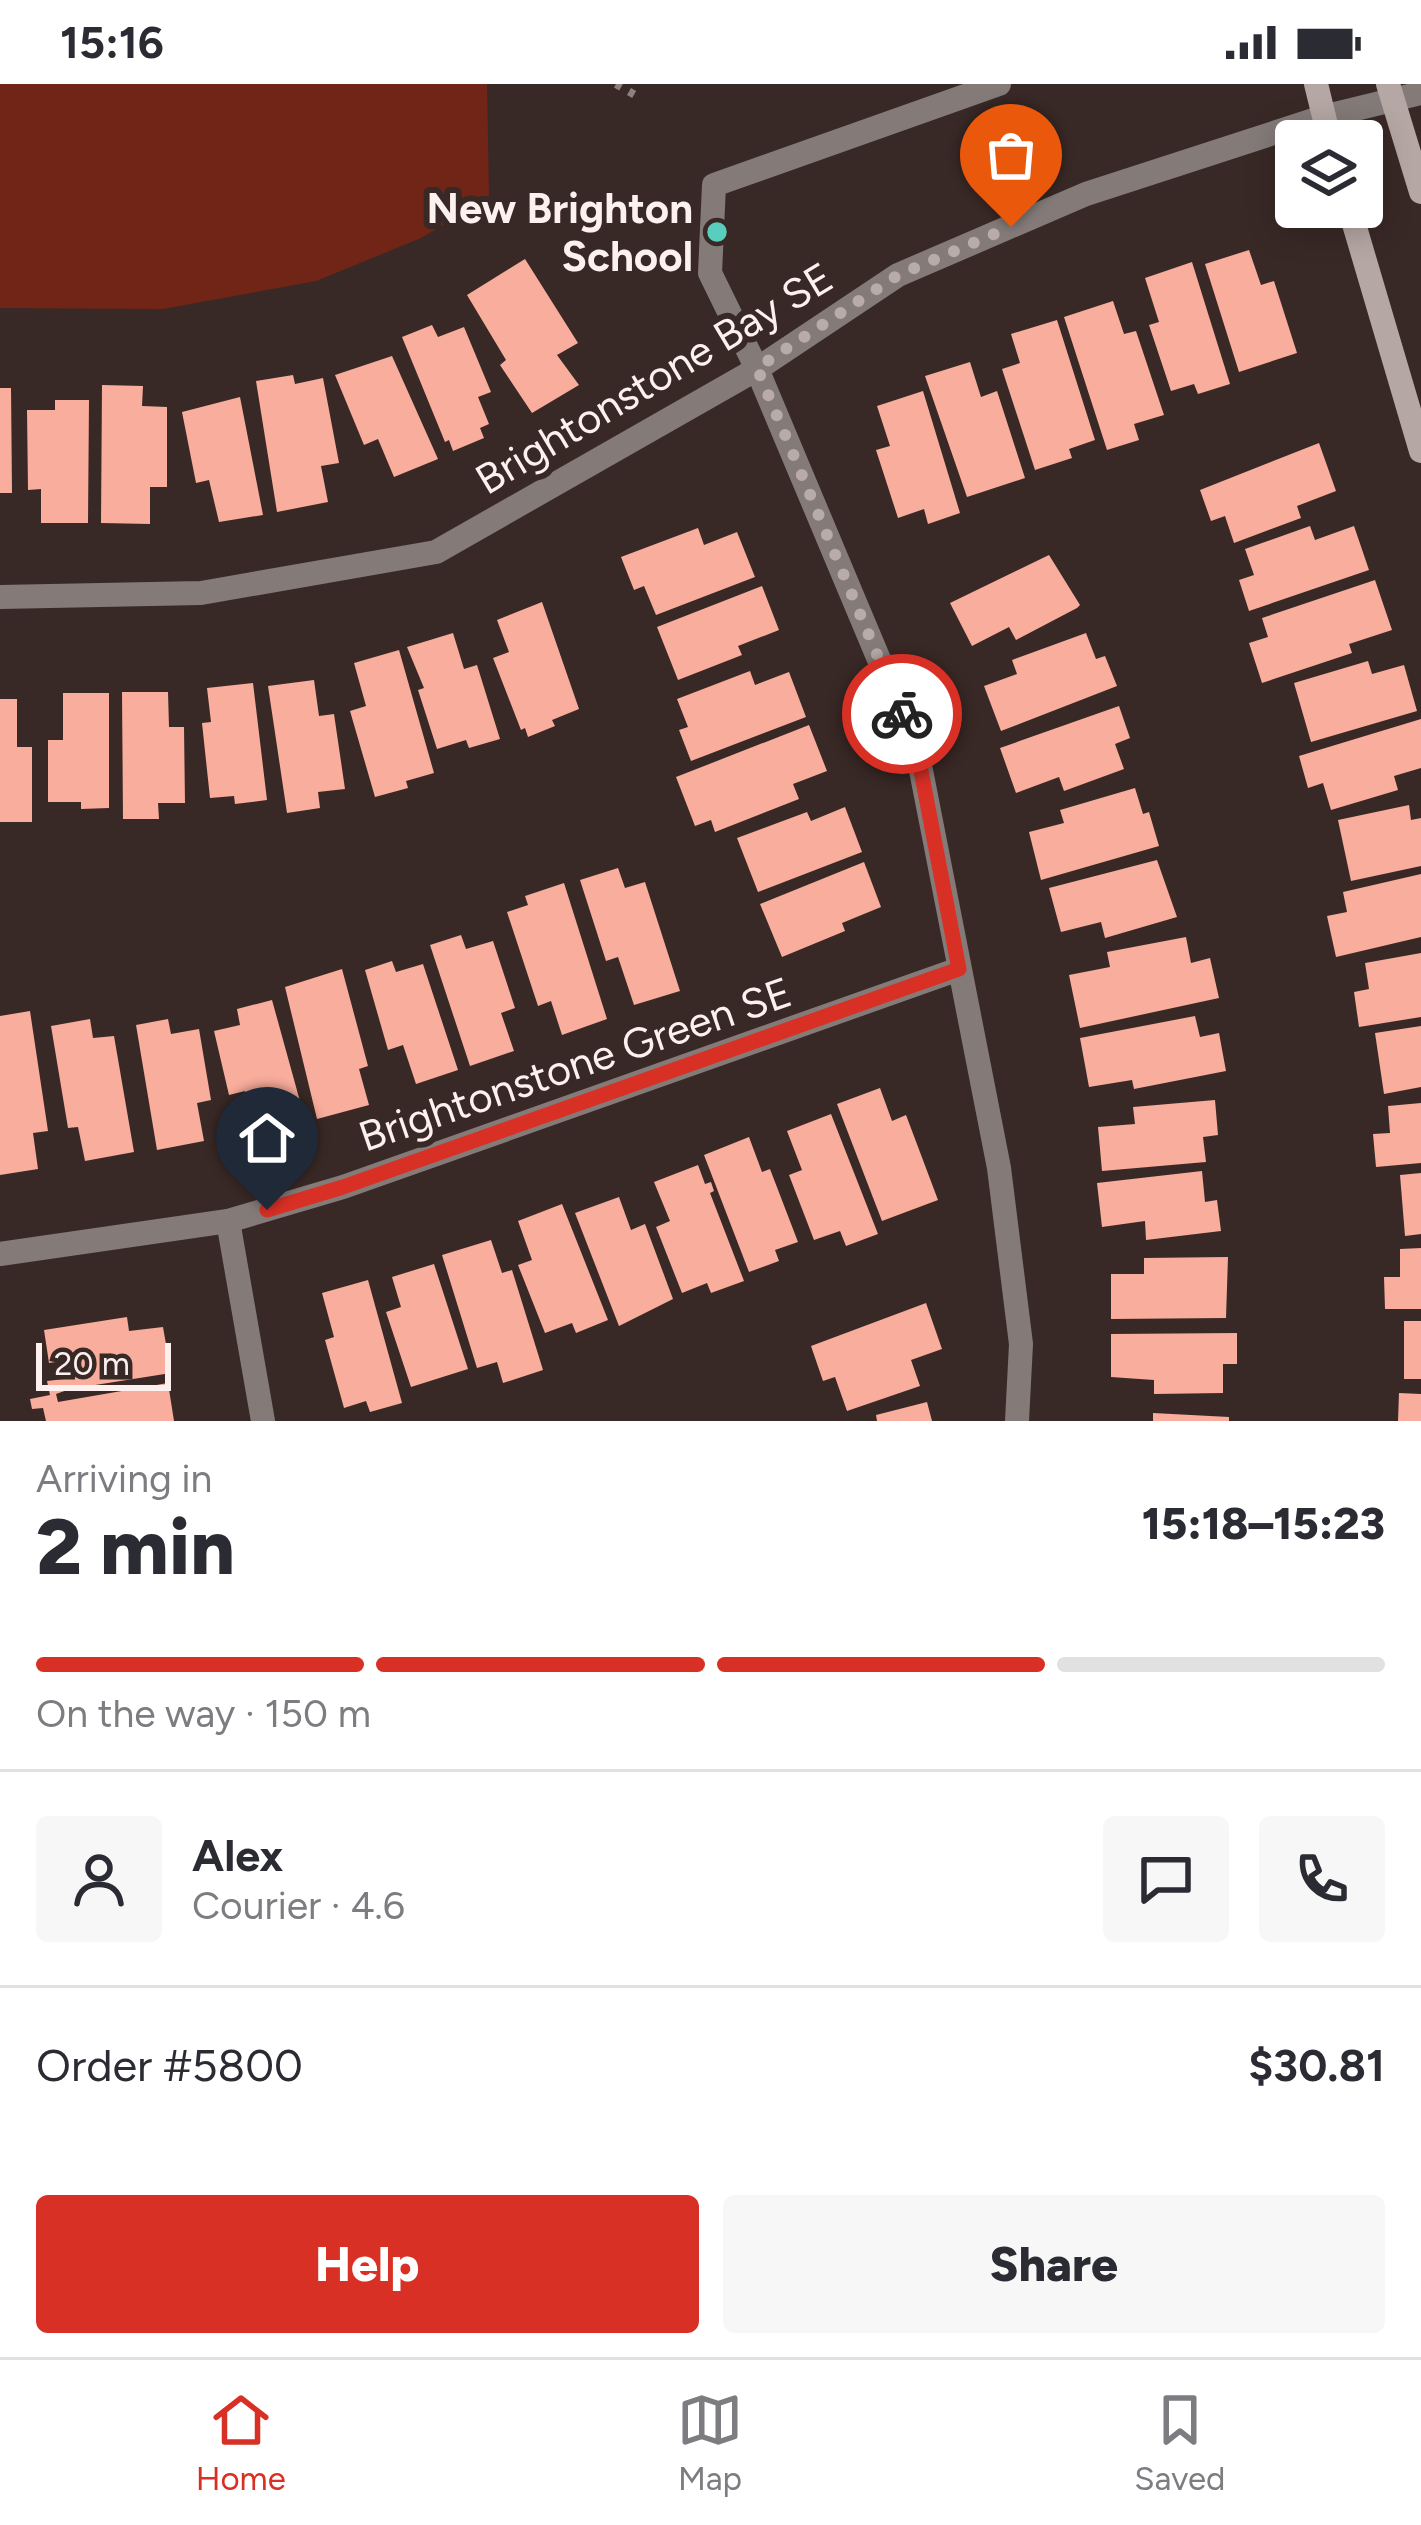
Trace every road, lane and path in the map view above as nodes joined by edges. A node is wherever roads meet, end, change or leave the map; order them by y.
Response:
1 (616, 84) edge
2 (999, 84) edge
3 (1316, 84) edge
4 (1389, 92) edge
5 (1421, 93) edge
6 (634, 95) dead end
7 (1324, 120) edge
8 (1341, 120) edge
9 (1275, 143) edge
10 (1421, 192) edge
11 (1355, 228) edge
12 (757, 368) junction
13 (1421, 451) edge
14 (0, 597) edge
15 (959, 969) junction
16 (229, 1221) junction
17 (0, 1254) edge
18 (263, 1421) edge
19 (1018, 1421) edge

1 - 6 path
2 - 12 street
3 - 7 street
4 - 5 street, Brightonstone Bay SE
4 - 8 street, Brightonstone Bay SE
4 - 10 street
9 - 12 street, Brightonstone Bay SE
11 - 13 street
12 - 14 street, Brightonstone Bay SE
12 - 15 street
15 - 16 street, Brightonstone Green SE
15 - 19 street
16 - 17 street, Brightonstone Green SE
16 - 18 street

